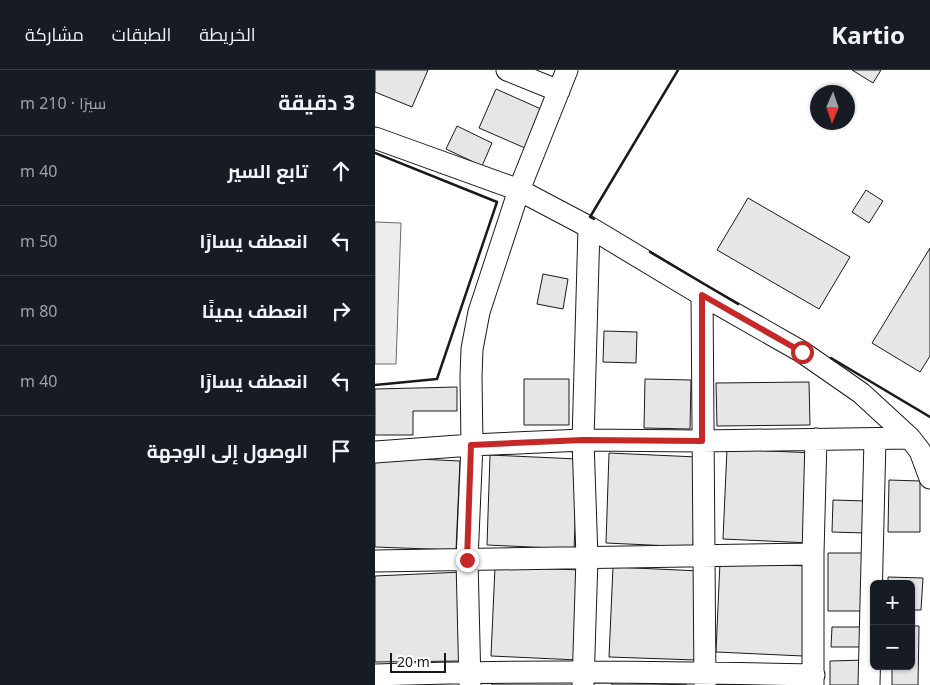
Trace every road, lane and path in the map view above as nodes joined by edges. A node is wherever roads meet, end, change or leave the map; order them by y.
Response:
1 (507, 70) edge
2 (567, 70) edge
3 (559, 91) junction
4 (375, 138) edge
5 (519, 190) junction
6 (589, 227) junction
7 (702, 295) junction
8 (816, 439) junction
9 (875, 439) junction
10 (583, 440) junction
11 (702, 441) junction
12 (471, 445) junction
13 (920, 446) edge
14 (375, 452) edge
15 (930, 478) edge
16 (813, 554) junction
17 (704, 555) junction
18 (587, 558) junction
19 (467, 560) junction
20 (375, 561) edge
21 (375, 675) edge
22 (469, 678) edge
23 (583, 678) edge
24 (705, 679) edge
25 (813, 680) edge
26 (869, 685) edge

1 - 3 street
2 - 3 street
3 - 5 street
4 - 5 street
5 - 6 street
5 - 12 street
6 - 7 street
6 - 10 street
7 - 11 street
7 - 13 street
8 - 9 street
8 - 11 street
8 - 16 street
9 - 13 street
9 - 26 street
10 - 11 street
10 - 12 street
10 - 18 street
11 - 17 street
12 - 14 street
12 - 19 street
13 - 15 street
16 - 17 street
16 - 25 street
17 - 18 street
17 - 24 street
18 - 19 street
18 - 23 street
19 - 20 street
19 - 22 street
21 - 22 street
22 - 23 street
23 - 24 street
24 - 25 street

